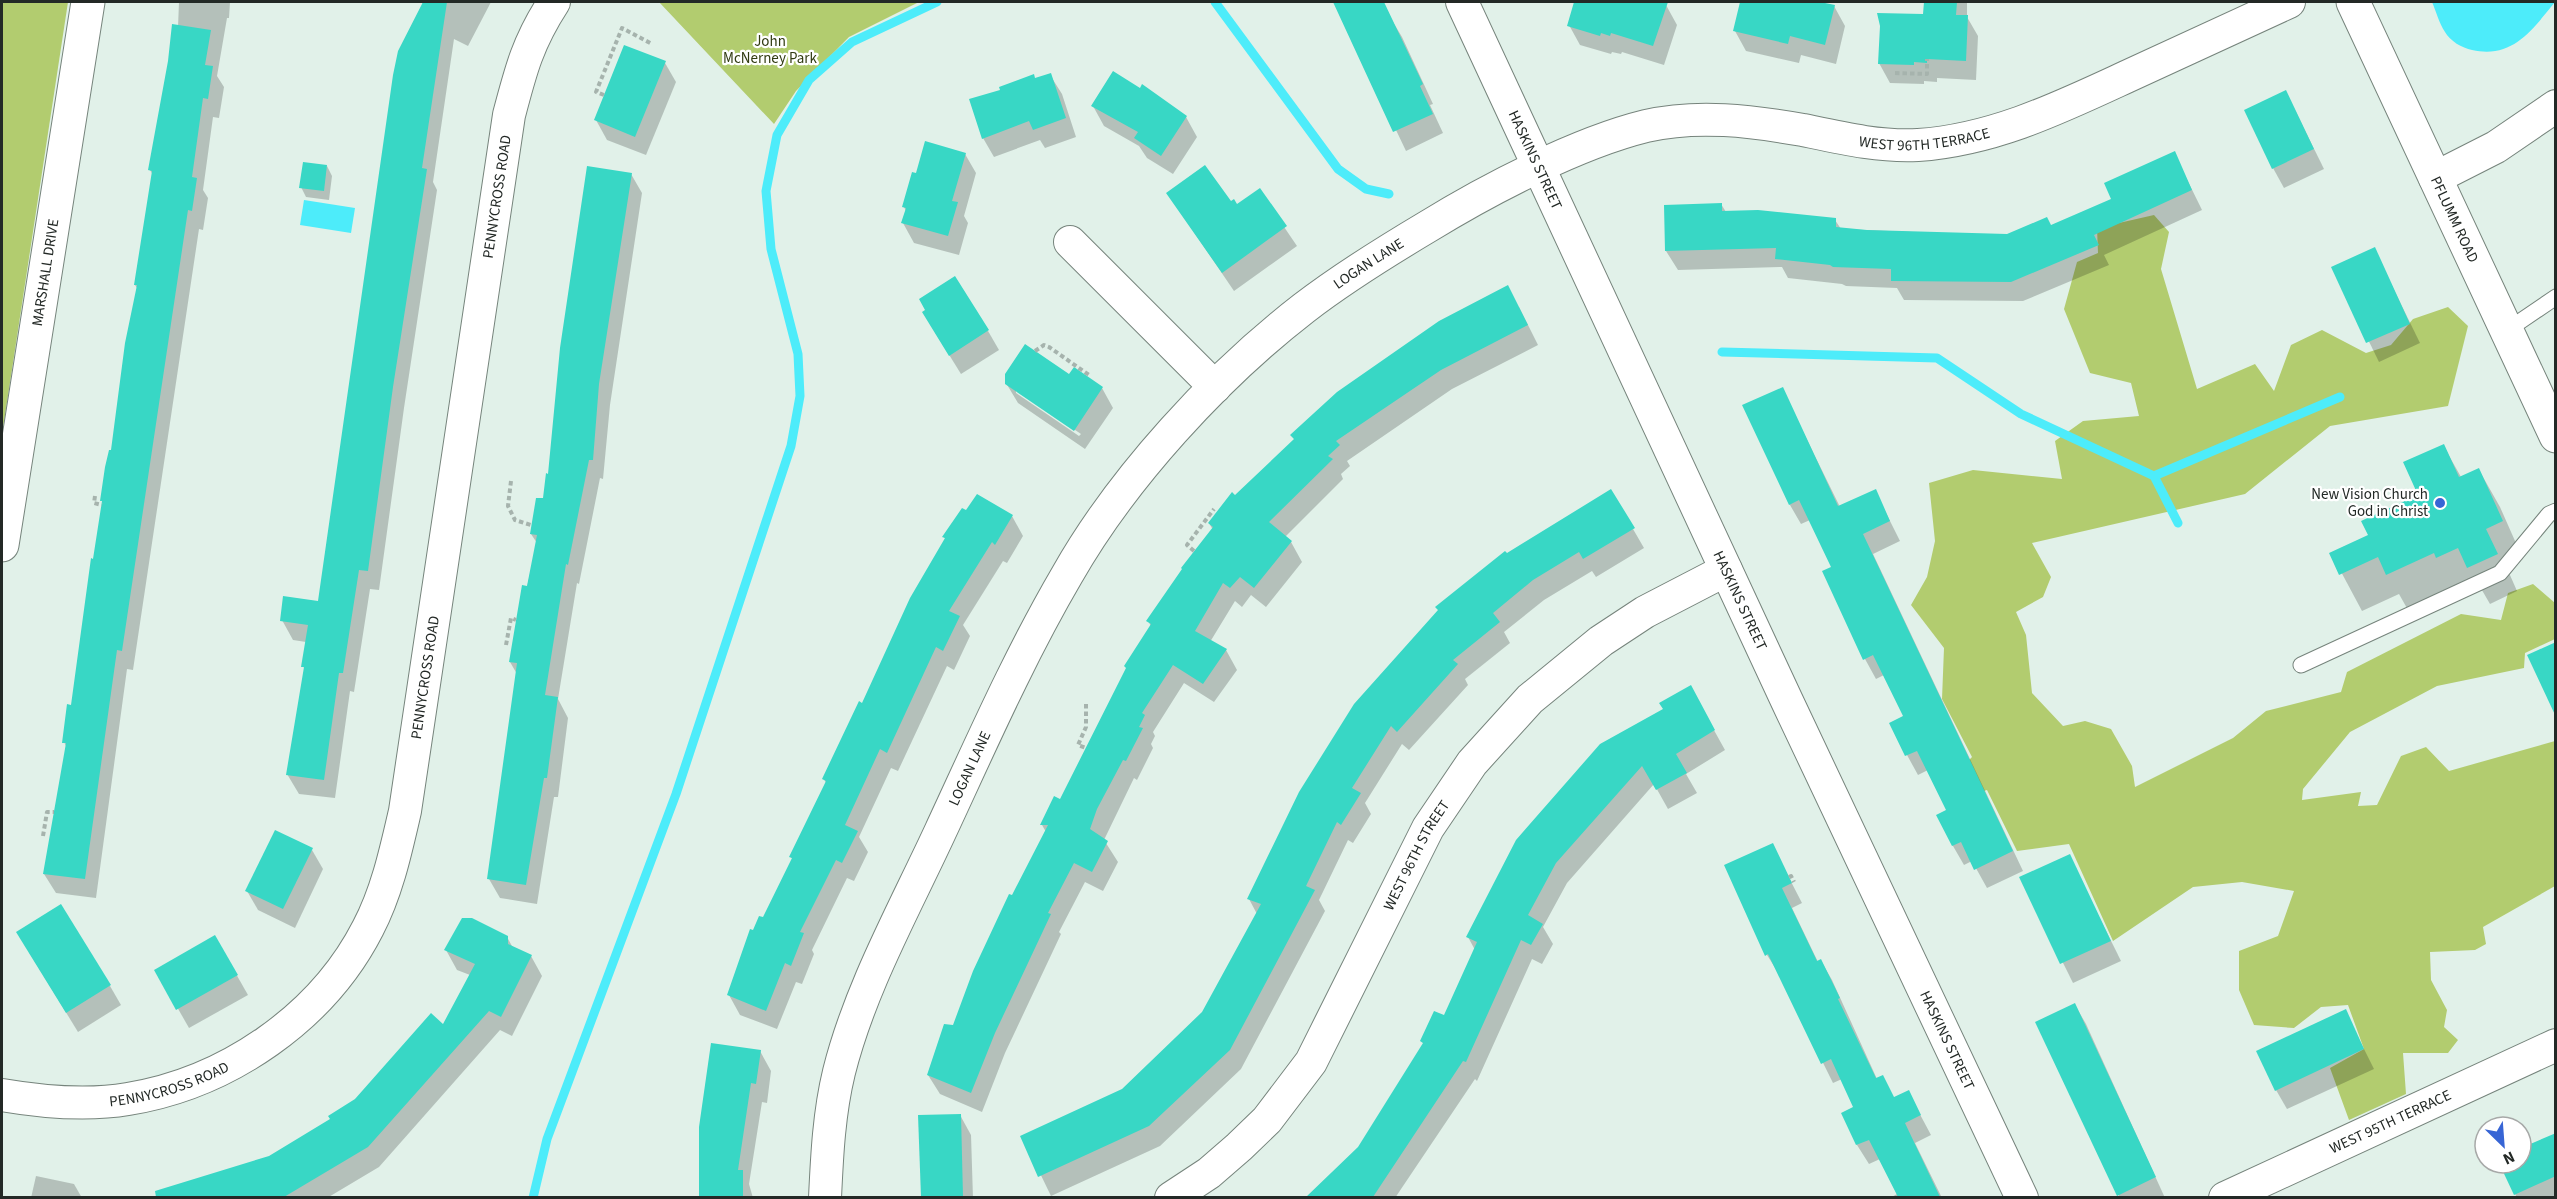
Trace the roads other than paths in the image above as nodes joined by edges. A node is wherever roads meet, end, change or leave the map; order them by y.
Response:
1 (88, 2) edge
2 (554, 2) edge
3 (1462, 2) edge
4 (2289, 2) edge
5 (2353, 2) edge
6 (2556, 106) edge
7 (1540, 167) junction
8 (2434, 178) junction
9 (1070, 242) dead end
10 (2556, 297) edge
11 (2506, 331) junction
12 (1215, 387) junction
13 (2556, 436) edge
14 (2556, 511) edge
15 (2, 545) edge
16 (1726, 570) junction
17 (2301, 664) dead end
18 (2556, 1045) edge
19 (2, 1095) edge
20 (825, 1197) edge
21 (1171, 1197) edge
22 (2022, 1197) edge
23 (2225, 1197) edge

1 - 15 street, MARSHALL DRIVE
2 - 19 street, PENNYCROSS ROAD
3 - 7 street, HASKINS STREET
4 - 7 street, WEST 96TH TERRACE
5 - 8 street, PFLUMM ROAD
6 - 8 street
7 - 12 street, LOGAN LANE
7 - 16 street, HASKINS STREET
8 - 11 street, PFLUMM ROAD
9 - 12 street
10 - 11 lane
11 - 13 street, PFLUMM ROAD
12 - 20 street, LOGAN LANE
14 - 17 lane
16 - 21 street, WEST 96TH STREET
16 - 22 street, HASKINS STREET
18 - 23 street, WEST 95TH TERRACE

